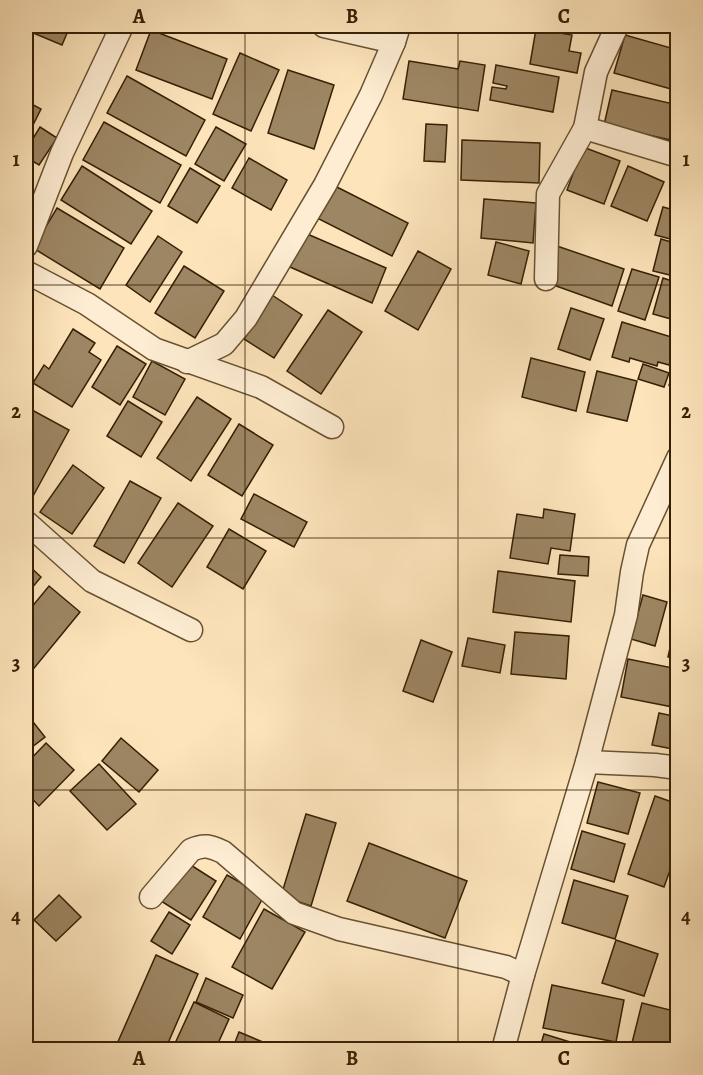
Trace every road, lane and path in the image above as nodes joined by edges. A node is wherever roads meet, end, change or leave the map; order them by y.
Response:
1 (122, 26) edge
2 (324, 26) edge
3 (617, 26) edge
4 (397, 34) edge
5 (585, 128) junction
6 (678, 156) edge
7 (26, 246) edge
8 (26, 272) edge
9 (546, 279) dead end
10 (187, 362) junction
11 (332, 427) dead end
12 (678, 458) edge
13 (26, 522) edge
14 (191, 630) dead end
15 (587, 762) junction
16 (678, 768) edge
17 (151, 897) dead end
18 (523, 975) junction
19 (503, 1050) edge

1 - 7 street
2 - 4 street
3 - 5 street
4 - 10 street
5 - 6 street
5 - 9 street
8 - 10 street
10 - 11 street
12 - 15 street
13 - 14 street
15 - 16 street
15 - 18 street
17 - 18 street
18 - 19 street

